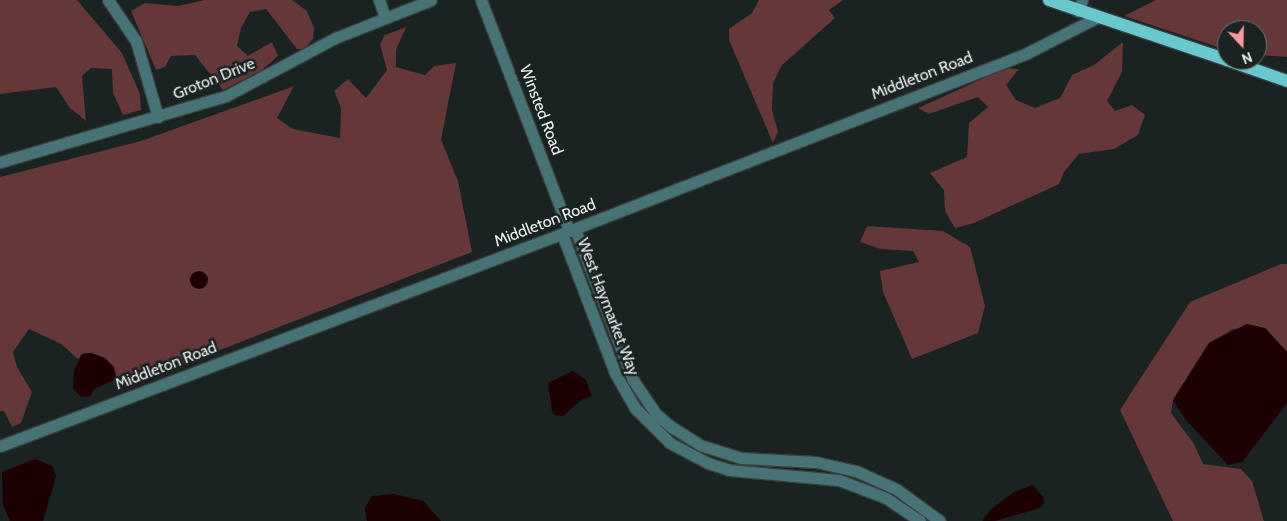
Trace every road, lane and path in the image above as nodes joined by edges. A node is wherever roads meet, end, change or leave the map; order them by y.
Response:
1 (108, 0) edge
2 (379, 0) edge
3 (431, 0) edge
4 (481, 0) edge
5 (1049, 0) edge
6 (1080, 5) edge
7 (385, 17) junction
8 (1096, 18) junction
9 (1217, 57) edge
10 (1256, 70) edge
11 (1287, 81) edge
12 (158, 117) junction
13 (0, 162) edge
14 (569, 231) junction
15 (0, 446) edge
16 (774, 460) junction
17 (774, 474) junction
18 (920, 521) edge
19 (940, 521) edge

1 - 12 street
2 - 7 street
3 - 7 street, Groton Drive
4 - 14 street, Winsted Road
5 - 6 main road
6 - 8 main road
7 - 12 street, Groton Drive
8 - 9 main road
8 - 14 street, Middleton Road
10 - 11 main road
12 - 13 street, Groton Drive
14 - 15 street, Middleton Road
14 - 16 street, West Haymarket Way
14 - 17 street, West Haymarket Way
16 - 17 street
16 - 19 street, West Haymarket Way
17 - 18 street, West Haymarket Way

